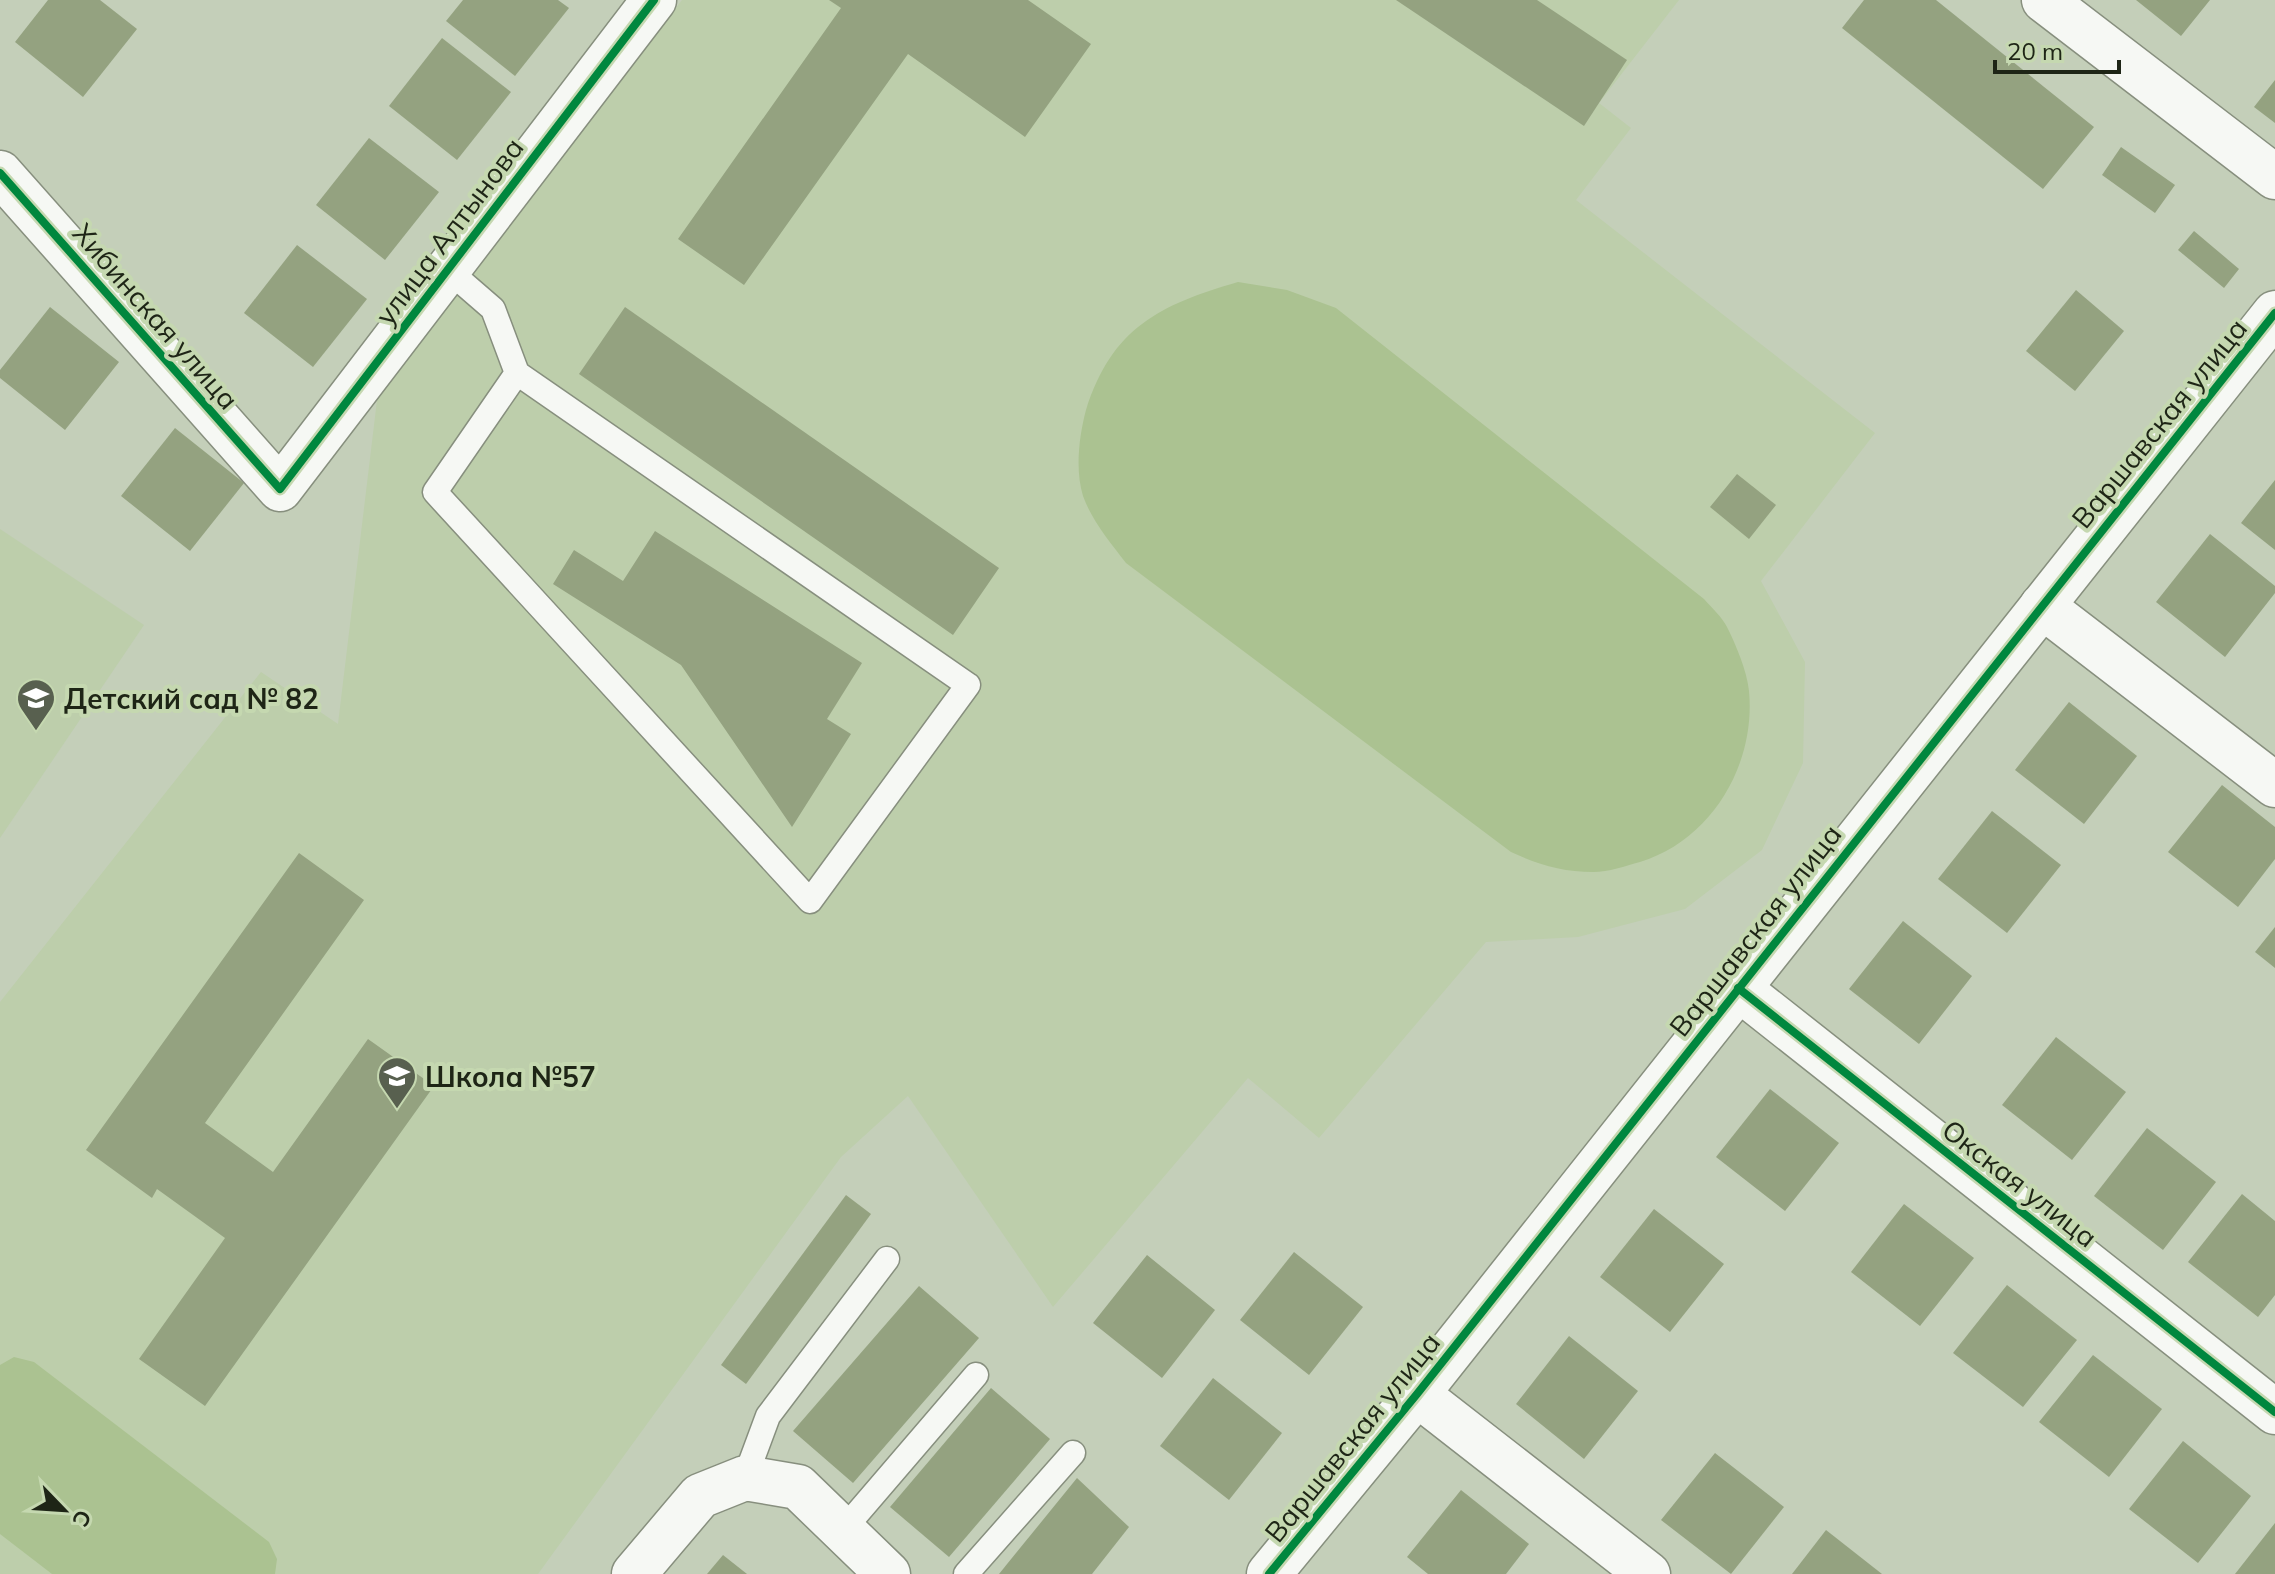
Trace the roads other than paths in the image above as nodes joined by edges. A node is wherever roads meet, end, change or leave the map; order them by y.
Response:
1 (654, 0) edge
2 (2044, 0) edge
3 (0, 173) edge
4 (2275, 177) edge
5 (448, 270) junction
6 (2275, 313) edge
7 (517, 373) junction
8 (280, 489) joint
9 (2042, 606) junction
10 (2275, 785) edge
11 (1738, 988) junction
12 (887, 1259) dead end
13 (976, 1375) dead end
14 (1417, 1394) junction
15 (2275, 1412) edge
16 (1073, 1453) dead end
17 (745, 1478) junction
18 (843, 1530) junction
19 (634, 1574) edge
20 (888, 1574) edge
21 (966, 1574) edge
22 (1269, 1574) edge
23 (1648, 1574) edge

1 - 5 street, улица Алтынова
2 - 4 street
3 - 8 street, Хибинская улица
5 - 7 lane
5 - 8 street, улица Алтынова
6 - 9 street, Варшавская улица
7 - 7 lane
9 - 10 street
9 - 11 street, Варшавская улица
11 - 14 street, Варшавская улица
11 - 15 street, Окская улица
12 - 17 lane
13 - 18 lane
14 - 22 street, Варшавская улица
14 - 23 street
16 - 21 lane
17 - 18 street
17 - 19 street
18 - 20 street

